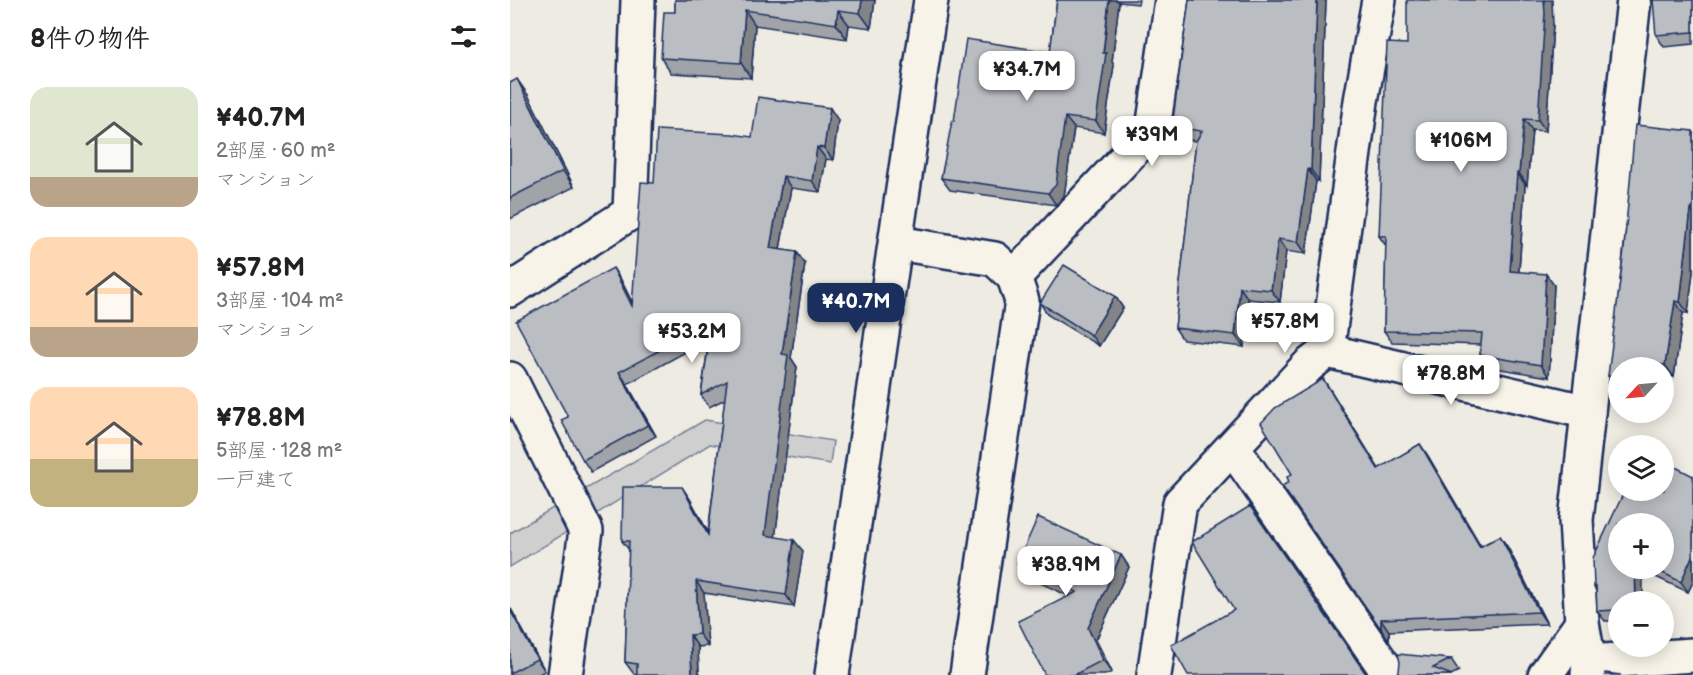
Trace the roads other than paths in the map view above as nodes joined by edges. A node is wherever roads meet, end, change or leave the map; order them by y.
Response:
1 (638, 0) edge
2 (931, 0) edge
3 (1172, 0) edge
4 (1378, 0) edge
5 (1634, 0) edge
6 (897, 243) junction
7 (1014, 277) junction
8 (510, 290) edge
9 (1327, 351) junction
10 (510, 379) edge
11 (1588, 412) junction
12 (1233, 448) junction
13 (1582, 623) junction
14 (1693, 655) edge
15 (1589, 668) edge
16 (1156, 673) edge
17 (565, 675) edge
18 (832, 675) edge
19 (967, 675) edge
20 (1390, 675) edge
21 (1545, 675) edge

1 - 8 street
2 - 6 street
3 - 7 street
4 - 9 street
5 - 11 street
6 - 7 street
6 - 18 street
7 - 19 street
9 - 11 street
9 - 12 street
10 - 17 street
11 - 13 street
12 - 16 street
12 - 20 street
13 - 15 street
13 - 21 street
14 - 15 street

